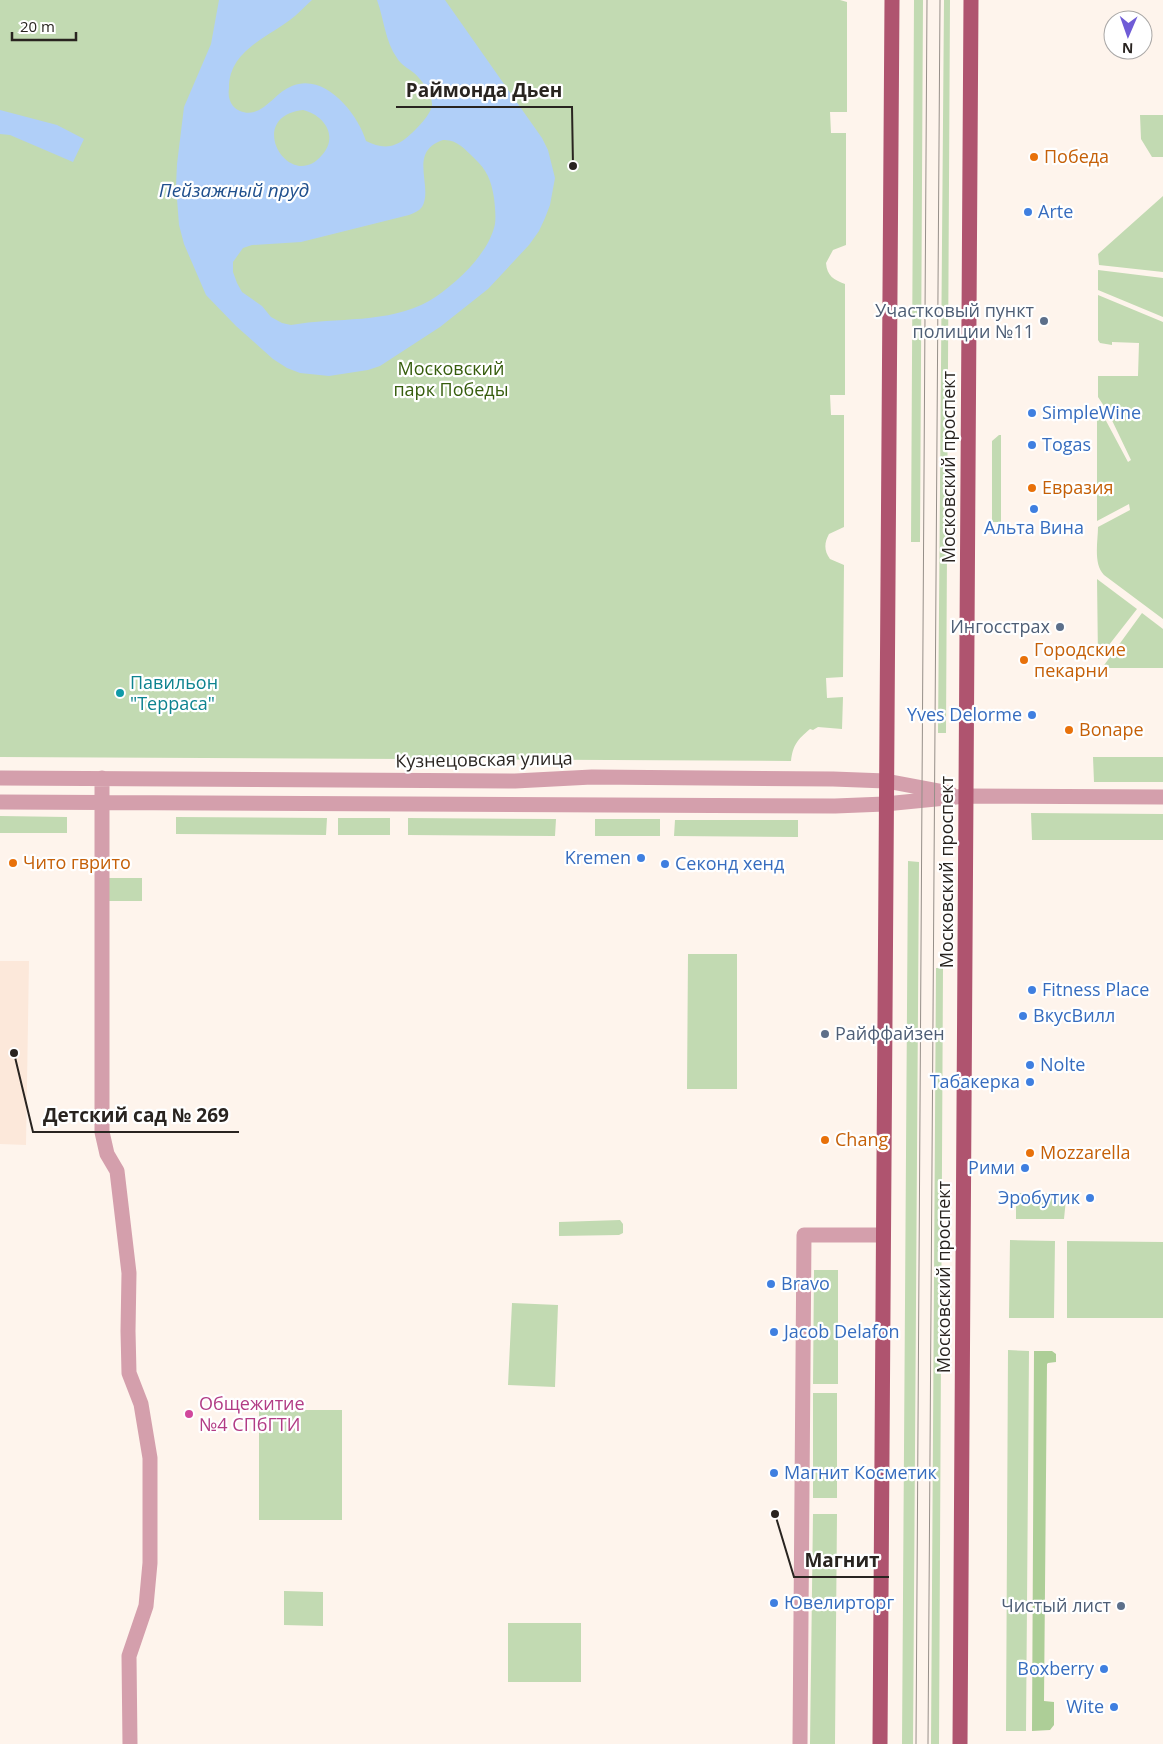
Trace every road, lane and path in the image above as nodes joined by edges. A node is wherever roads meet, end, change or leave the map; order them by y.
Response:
1 (892, 0) edge
2 (971, 0) edge
3 (0, 778) edge
4 (102, 778) junction
5 (886, 781) junction
6 (966, 796) junction
7 (1163, 797) edge
8 (0, 802) edge
9 (102, 802) junction
10 (885, 804) junction
11 (883, 1236) junction
12 (130, 1744) edge
13 (800, 1744) edge
14 (880, 1744) edge
15 (960, 1744) edge

1 - 5 main road
2 - 6 main road, Московский проспект
3 - 4 street, Кузнецовская улица
4 - 5 street, Кузнецовская улица
4 - 9 street
5 - 6 street, Кузнецовская улица
5 - 10 main road
6 - 7 street, Кузнецовская улица
6 - 10 street, Кузнецовская улица
6 - 15 main road, Московский проспект
8 - 9 street, Кузнецовская улица
9 - 10 street, Кузнецовская улица
9 - 12 street
10 - 11 main road
11 - 13 street
11 - 14 main road

